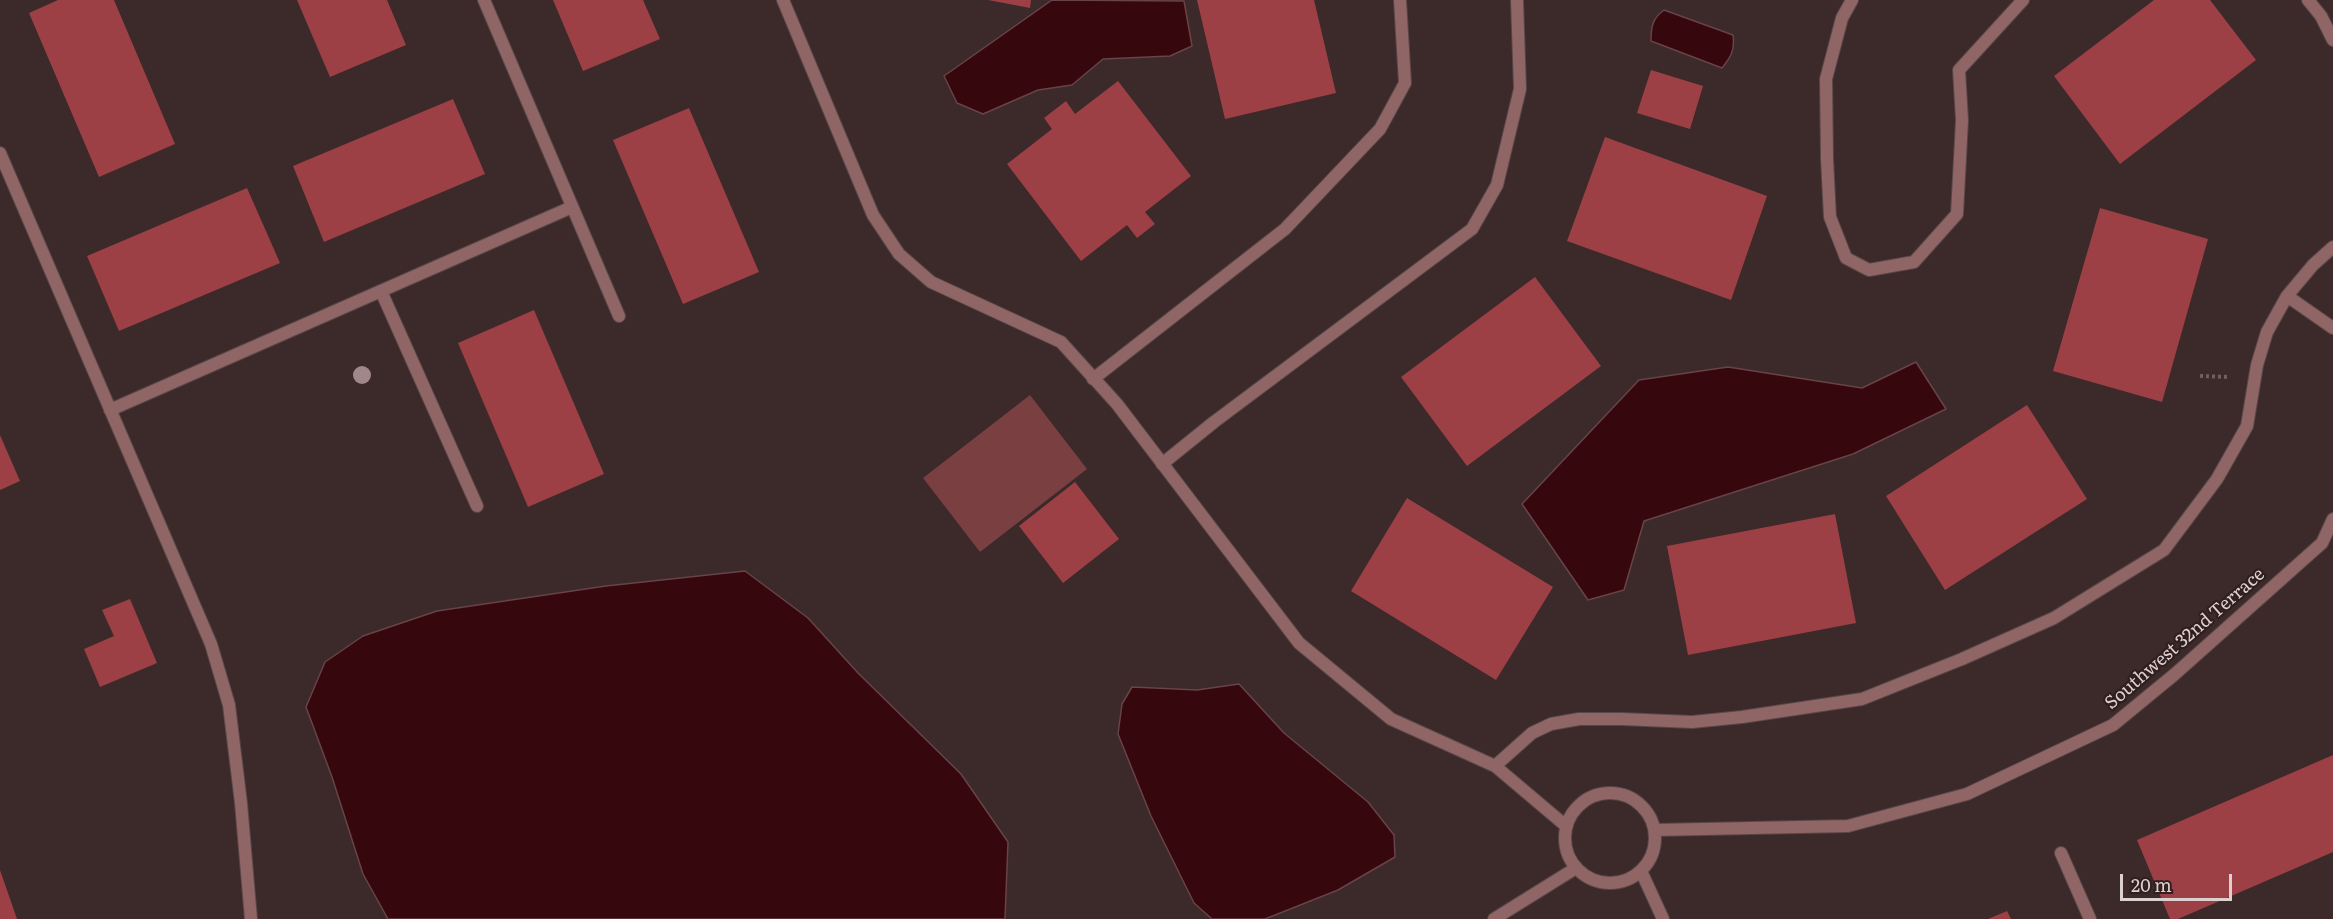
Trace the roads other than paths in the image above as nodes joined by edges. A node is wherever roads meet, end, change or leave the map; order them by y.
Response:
1 (484, 0) edge
2 (783, 0) edge
3 (1400, 0) edge
4 (1517, 0) edge
5 (1852, 0) edge
6 (2023, 0) edge
7 (2308, 0) edge
8 (2333, 40) edge
9 (0, 153) edge
10 (572, 207) junction
11 (2333, 247) edge
12 (381, 291) junction
13 (2287, 296) junction
14 (619, 316) dead end
15 (2333, 328) edge
16 (1093, 379) junction
17 (110, 410) junction
18 (1162, 464) junction
19 (477, 506) dead end
20 (2333, 519) edge
21 (1495, 766) junction
22 (1566, 826) junction
23 (1655, 830) junction
24 (2061, 853) dead end
25 (1576, 868) junction
26 (1641, 871) junction
27 (250, 919) edge
28 (1494, 919) edge
29 (1663, 919) edge
30 (2090, 919) edge

1 - 10 street
2 - 16 street
3 - 16 street
4 - 18 street
5 - 6 street
7 - 8 street
9 - 17 street
10 - 12 street
10 - 14 street
11 - 13 street
12 - 17 street
12 - 19 street
13 - 15 street
13 - 21 street
16 - 18 street
17 - 27 street
18 - 21 street
20 - 23 street, Southwest 32nd Terrace
21 - 22 street
22 - 23 street
22 - 25 street
23 - 26 street
24 - 30 street
25 - 26 street
25 - 28 street
26 - 29 street

